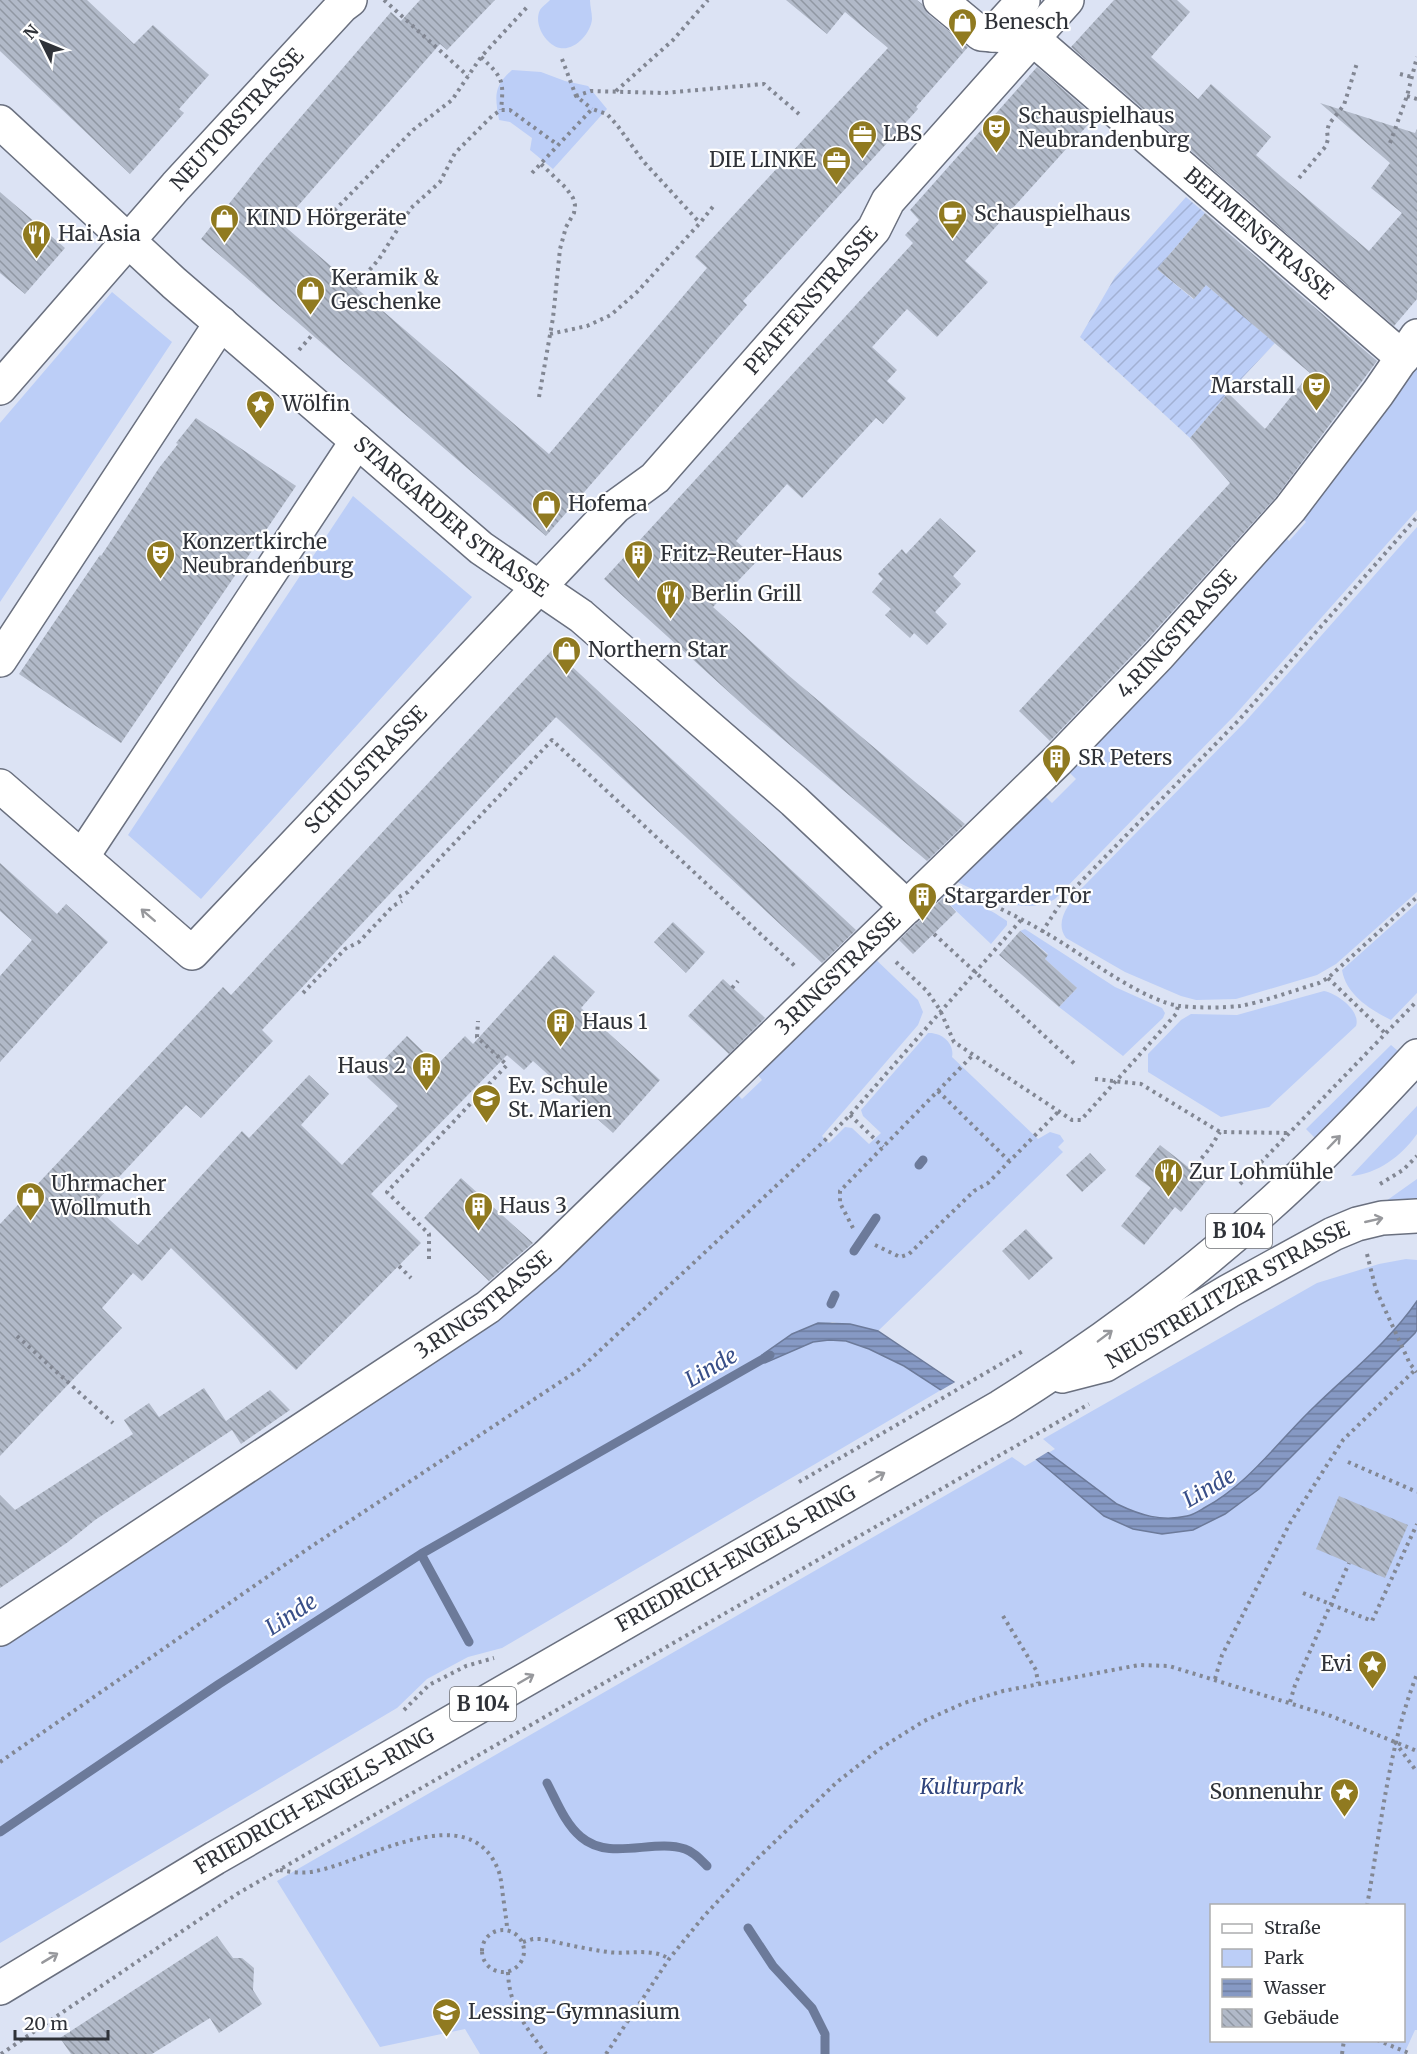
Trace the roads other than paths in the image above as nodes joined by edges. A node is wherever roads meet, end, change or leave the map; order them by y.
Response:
1 (350, 0) edge
2 (940, 0) edge
3 (1021, 0) edge
4 (1067, 0) edge
5 (992, 35) junction
6 (1032, 38) junction
7 (0, 122) edge
8 (129, 241) junction
9 (221, 323) junction
10 (1410, 347) edge
11 (0, 388) edge
12 (357, 441) junction
13 (539, 588) junction
14 (0, 660) edge
15 (0, 786) edge
16 (82, 857) junction
17 (907, 908) junction
18 (1417, 1056) edge
19 (1417, 1216) edge
20 (1040, 1382) junction
21 (0, 1629) edge
22 (0, 1988) edge

1 - 8 street, NEUTORSTRASSE
2 - 5 street
3 - 5 street
4 - 6 street, PFAFFENSTRASSE
5 - 6 street
6 - 10 street, BEHMENSTRASSE
6 - 13 street, PFAFFENSTRASSE
7 - 8 street, STARGARDER STRASSE
8 - 9 street, STARGARDER STRASSE
8 - 11 street, NEUTORSTRASSE
9 - 12 street, STARGARDER STRASSE
9 - 14 street
10 - 17 street, 4.RINGSTRASSE
12 - 13 street, STARGARDER STRASSE
12 - 16 street
13 -> 16 street, SCHULSTRASSE
13 - 17 street, STARGARDER STRASSE
15 - 16 street
17 - 21 street, 3.RINGSTRASSE
20 -> 18 street, FRIEDRICH-ENGELS-RING / B 104
20 -> 19 street, NEUSTRELITZER STRASSE
22 -> 20 street, FRIEDRICH-ENGELS-RING / B 104

